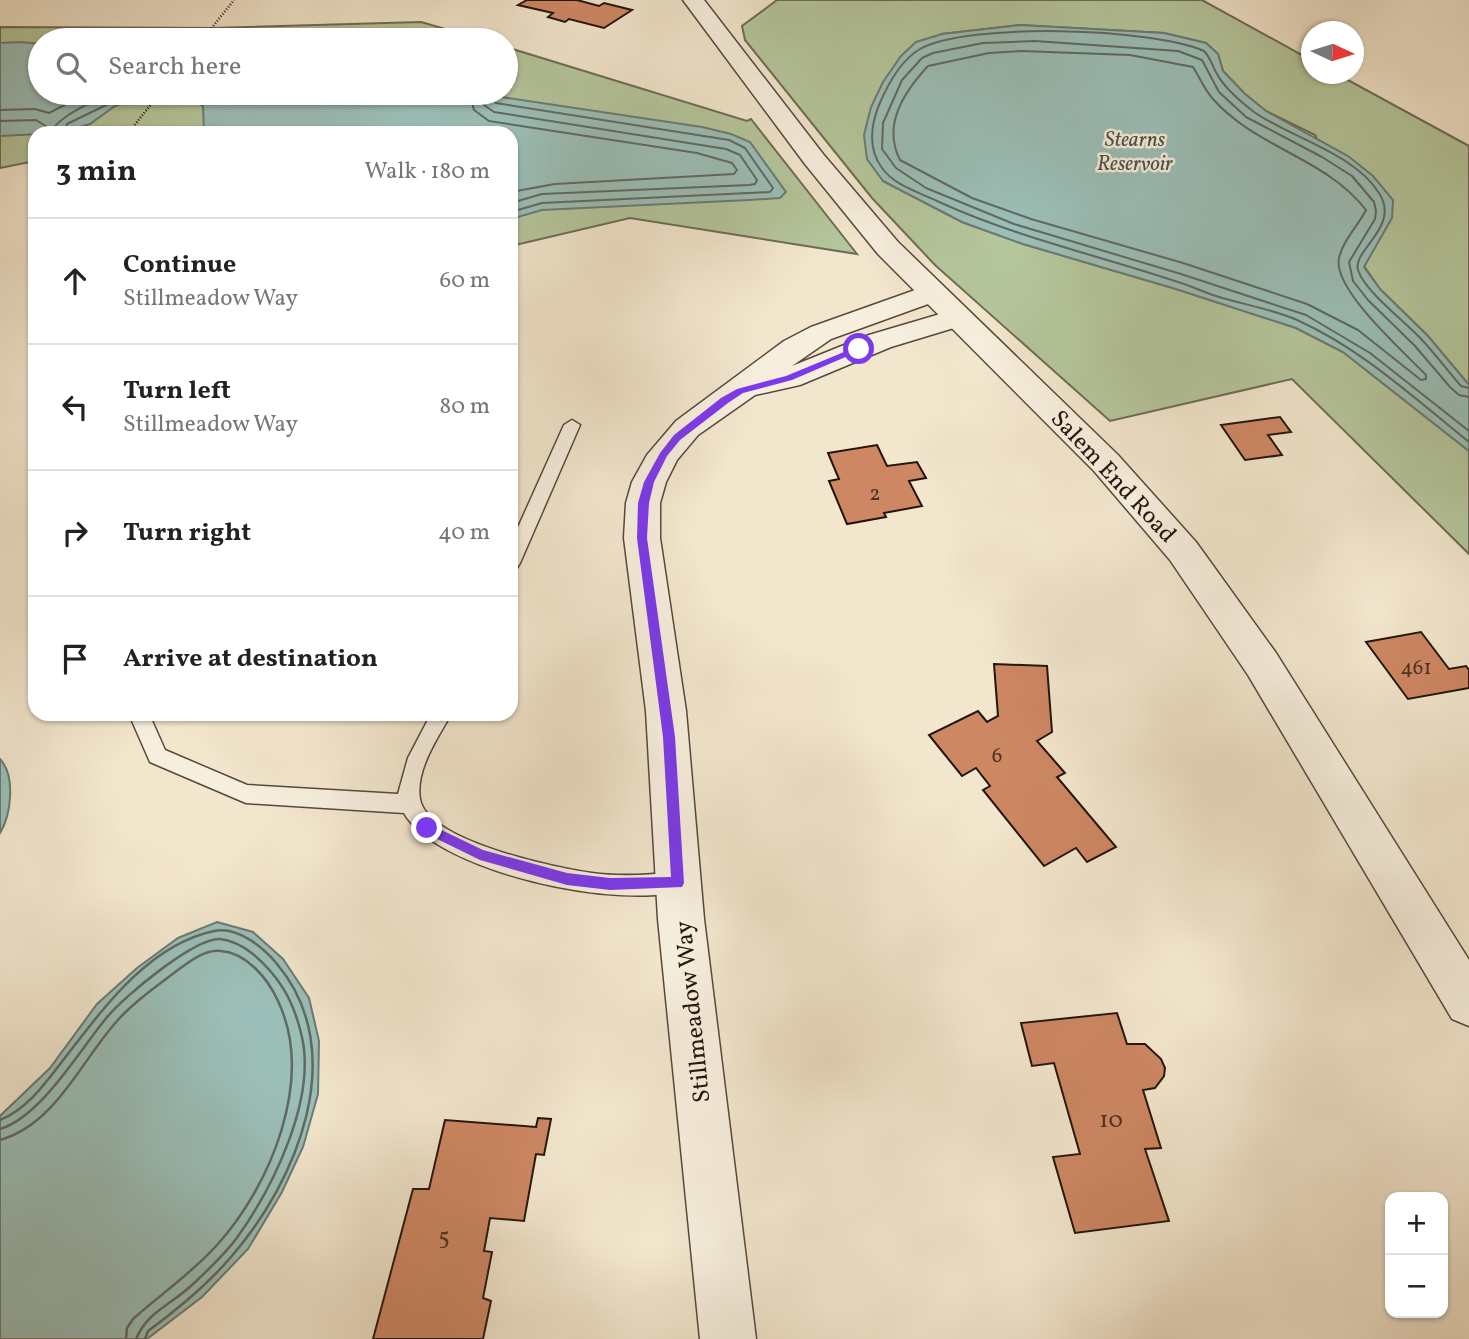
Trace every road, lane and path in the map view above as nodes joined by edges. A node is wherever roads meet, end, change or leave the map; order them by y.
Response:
1 (234, 0) edge
2 (693, 0) edge
3 (720, 0) edge
4 (212, 28) edge
5 (731, 50) junction
6 (150, 105) edge
7 (133, 126) edge
8 (932, 293) junction
9 (957, 318) junction
10 (740, 391) junction
11 (572, 425) dead end
12 (518, 547) edge
13 (142, 721) edge
14 (437, 721) edge
15 (410, 804) junction
16 (678, 883) junction
17 (1469, 1003) edge
18 (728, 1339) edge

1 - 4 path
2 - 5 street, Salem End Road
3 - 5 street
5 - 8 street, Salem End Road
6 - 7 path
8 - 9 street, Salem End Road
8 - 10 street, Stillmeadow Way
9 - 10 street, Stillmeadow Way
9 - 17 street, Salem End Road
10 - 16 street, Stillmeadow Way
11 - 12 lane
13 - 15 lane
14 - 15 lane
15 - 16 lane
16 - 18 street, Stillmeadow Way

